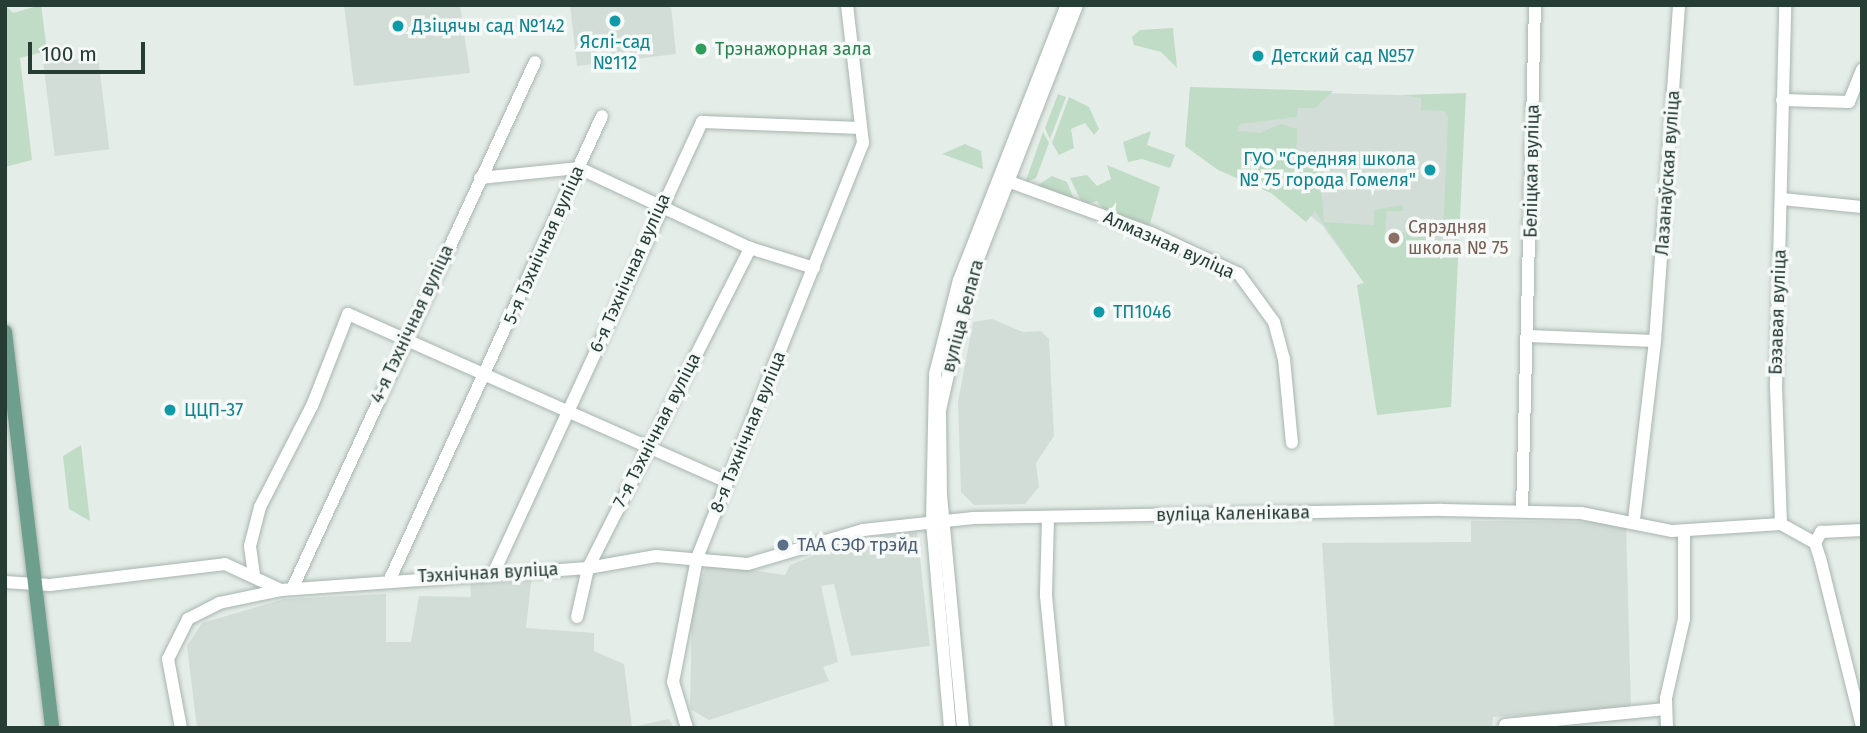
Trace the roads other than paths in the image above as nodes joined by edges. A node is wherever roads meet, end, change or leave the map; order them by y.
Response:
1 (847, 5) edge
2 (1067, 5) edge
3 (1077, 5) edge
4 (1535, 5) edge
5 (1679, 5) edge
6 (1785, 5) edge
7 (535, 62) dead end
8 (1862, 69) edge
9 (1782, 100) junction
10 (602, 116) dead end
11 (862, 128) junction
12 (579, 167) junction
13 (480, 178) junction
14 (1007, 181) junction
15 (1782, 198) junction
16 (660, 205) junction
17 (1862, 207) edge
18 (750, 248) junction
19 (814, 268) junction
20 (5, 332) edge
21 (1528, 336) junction
22 (406, 338) junction
23 (1655, 341) junction
24 (485, 374) junction
25 (568, 409) junction
26 (1292, 443) dead end
27 (649, 445) junction
28 (727, 482) junction
29 (1522, 512) junction
30 (1048, 517) junction
31 (1634, 520) junction
32 (938, 522) junction
33 (1782, 524) junction
34 (1862, 530) edge
35 (1684, 531) junction
36 (1815, 543) junction
37 (697, 558) junction
38 (589, 568) junction
39 (494, 572) junction
40 (254, 575) junction
41 (390, 579) junction
42 (5, 582) edge
43 (35, 583) junction
44 (287, 588) junction
45 (577, 617) dead end
46 (1665, 709) junction
47 (1505, 727) edge
48 (1862, 727) edge
49 (52, 728) edge
50 (181, 728) edge
51 (687, 728) edge
52 (950, 728) edge
53 (963, 728) edge
54 (1059, 728) edge
55 (1667, 728) edge

1 - 11 street
2 - 32 street, вуліца Белага
3 - 14 street, вуліца Белага
4 - 21 street, Беліцкая вуліца
5 - 23 street, Лазанаўская вуліца
6 - 9 street, Бэзавая вуліца
7 - 13 street, 4-я Тэхнічная вуліца
8 - 9 street
9 - 15 street, Бэзавая вуліца
10 - 12 street, 5-я Тэхнічная вуліца
11 - 16 street, 6-я Тэхнічная вуліца
11 - 19 street, 8-я Тэхнічная вуліца
12 - 13 street
12 - 16 street
12 - 24 street, 5-я Тэхнічная вуліца
13 - 22 street, 4-я Тэхнічная вуліца
14 - 26 street, Алмазная вуліца
14 - 32 street, вуліца Белага
15 - 17 street
15 - 33 street, Бэзавая вуліца
16 - 18 street
16 - 25 street, 6-я Тэхнічная вуліца
18 - 19 street
18 - 27 street, 7-я Тэхнічная вуліца
19 - 28 street, 8-я Тэхнічная вуліца
20 - 43 main road
21 - 23 street
21 - 29 street, Беліцкая вуліца
22 - 24 street
22 - 40 street
22 - 44 street, 4-я Тэхнічная вуліца
23 - 31 street, Лазанаўская вуліца
24 - 25 street
24 - 41 street, 5-я Тэхнічная вуліца
25 - 27 street
25 - 39 street, 6-я Тэхнічная вуліца
27 - 28 street
27 - 38 street, 7-я Тэхнічная вуліца
28 - 37 street, 8-я Тэхнічная вуліца
29 - 30 street, вуліца Каленікава
29 - 31 street, вуліца Каленікава
30 - 32 street, вуліца Каленікава
30 - 54 street
31 - 35 street, вуліца Каленікава
32 - 37 street, Тэхнічная вуліца
32 - 52 street, вуліца Белага
32 - 53 street, вуліца Белага
33 - 35 street, вуліца Каленікава
33 - 36 street
34 - 36 street
35 - 46 street
36 - 48 street
37 - 38 street, Тэхнічная вуліца
37 - 51 street, 8-я Тэхнічная вуліца
38 - 39 street, Тэхнічная вуліца
38 - 45 street, 7-я Тэхнічная вуліца
39 - 41 street, Тэхнічная вуліца
40 - 43 street
40 - 44 street
41 - 44 street, Тэхнічная вуліца
42 - 43 street
43 - 49 main road
44 - 50 street, Тэхнічная вуліца
46 - 47 street
46 - 55 street

